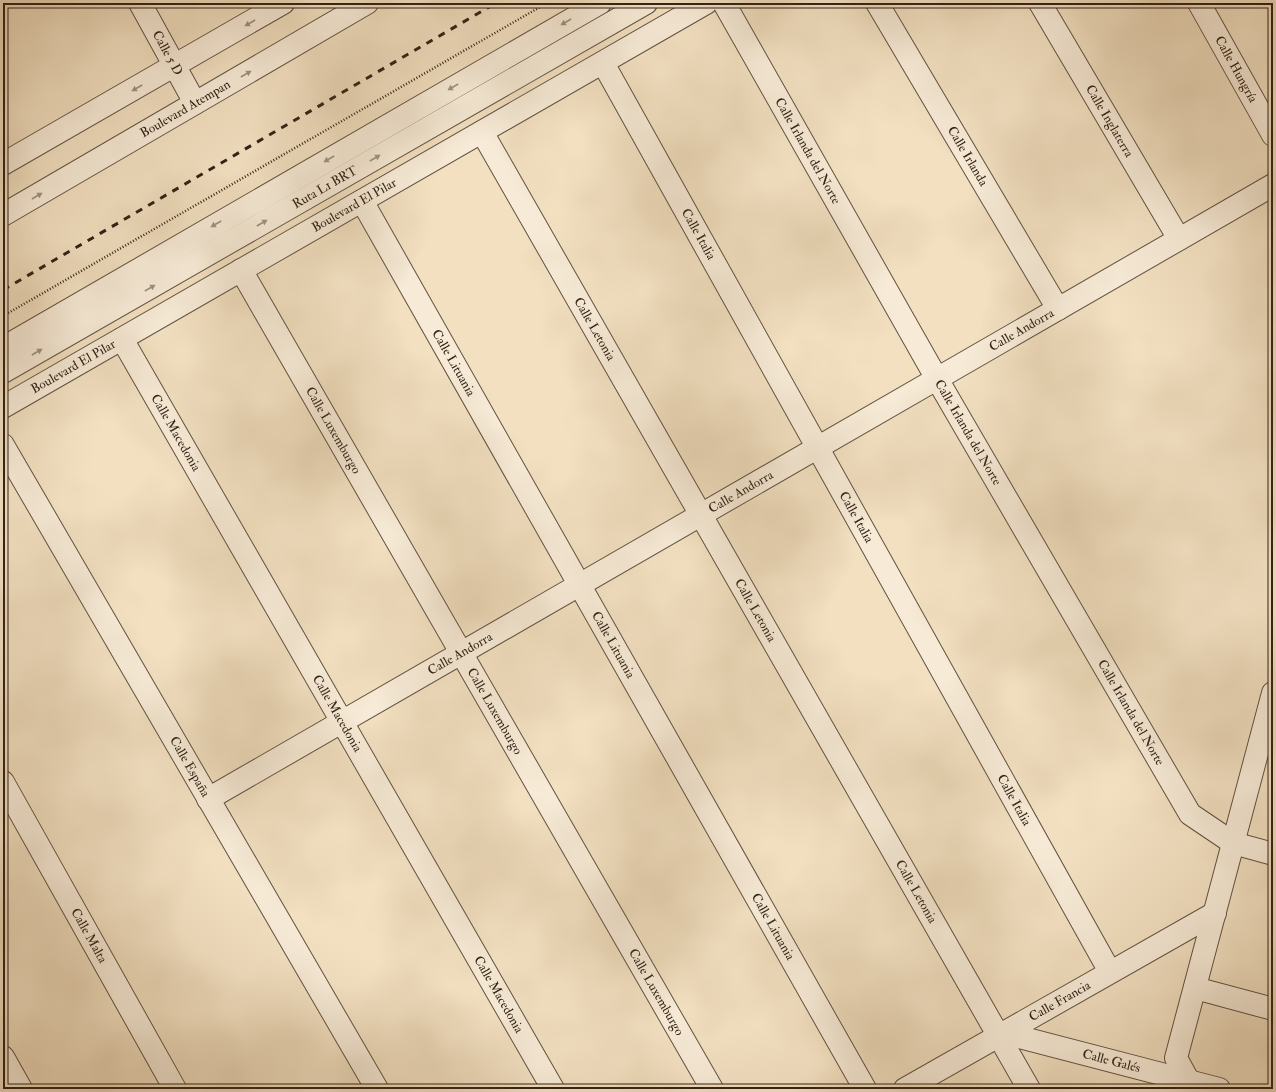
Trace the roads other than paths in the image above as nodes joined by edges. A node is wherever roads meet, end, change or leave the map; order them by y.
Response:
1 (140, 3) edge
2 (283, 3) edge
3 (367, 3) edge
4 (600, 3) edge
5 (646, 3) edge
6 (706, 3) edge
7 (724, 3) edge
8 (877, 3) edge
9 (1040, 3) edge
10 (1199, 3) edge
11 (602, 63) junction
12 (175, 66) junction
13 (195, 103) junction
14 (482, 132) junction
15 (1273, 135) edge
16 (5, 158) edge
17 (1273, 185) edge
18 (362, 201) junction
19 (3, 215) edge
20 (1179, 239) junction
21 (241, 270) junction
22 (1058, 309) junction
23 (122, 339) junction
24 (3, 348) edge
25 (3, 372) edge
26 (937, 379) junction
27 (3, 408) edge
28 (3, 445) edge
29 (817, 448) junction
30 (701, 515) junction
31 (579, 585) junction
32 (461, 653) junction
33 (1272, 704) edge
34 (342, 722) junction
35 (3, 782) edge
36 (208, 799) junction
37 (1233, 844) junction
38 (1273, 854) edge
39 (1215, 913) junction
40 (1110, 972) junction
41 (1195, 988) junction
42 (1273, 1009) edge
43 (1001, 1034) junction
44 (3, 1057) edge
45 (1191, 1085) edge
46 (21, 1089) edge
47 (175, 1089) edge
48 (377, 1089) edge
49 (553, 1089) edge
50 (712, 1089) edge
51 (865, 1089) edge
52 (905, 1089) edge
53 (1029, 1089) edge
54 (1219, 1089) edge

1 - 12 street, Calle 5 D
2 -> 12 street
13 -> 3 street, Boulevard Atempan
4 -> 24 street, Ruta L1 BRT
25 -> 5 street, Ruta L1 BRT
6 - 11 street, Boulevard El Pilar
7 - 26 street, Calle Irlanda del Norte
8 - 22 street, Calle Irlanda
9 - 20 street, Calle Inglaterra
10 - 15 street, Calle Hungría
11 - 14 street, Boulevard El Pilar
11 - 29 street, Calle Italia
12 - 13 street, Calle 5 D
12 -> 16 street
19 -> 13 street, Boulevard Atempan
14 - 18 street, Boulevard El Pilar
14 - 30 street, Calle Letonia
17 - 20 street, Calle Andorra
18 - 21 street, Boulevard El Pilar
18 - 31 street, Calle Lituania
20 - 22 street, Calle Andorra
21 - 23 street, Boulevard El Pilar
21 - 32 street, Calle Luxemburgo
22 - 26 street, Calle Andorra
23 - 27 street, Boulevard El Pilar
23 - 34 street, Calle Macedonia
26 - 29 street, Calle Andorra
26 - 37 street, Calle Irlanda del Norte
28 - 36 street, Calle España
29 - 30 street, Calle Andorra
29 - 40 street, Calle Italia
30 - 31 street, Calle Andorra
30 - 43 street, Calle Letonia
31 - 32 street, Calle Andorra
31 - 51 street, Calle Lituania
32 - 34 street, Calle Andorra
32 - 50 street, Calle Luxemburgo
33 - 37 street
34 - 36 street, Calle Andorra
34 - 49 street, Calle Macedonia
35 - 47 street, Calle Malta
36 - 48 street, Calle España
37 - 38 street
37 - 39 street
39 - 40 street, Calle Francia
39 - 41 street
40 - 43 street, Calle Francia
41 - 42 street
41 - 45 street
43 - 45 street, Calle Galés
43 - 52 street, Calle Francia
43 - 53 street, Calle Letonia
44 - 46 street
45 - 54 street, Calle Galés

